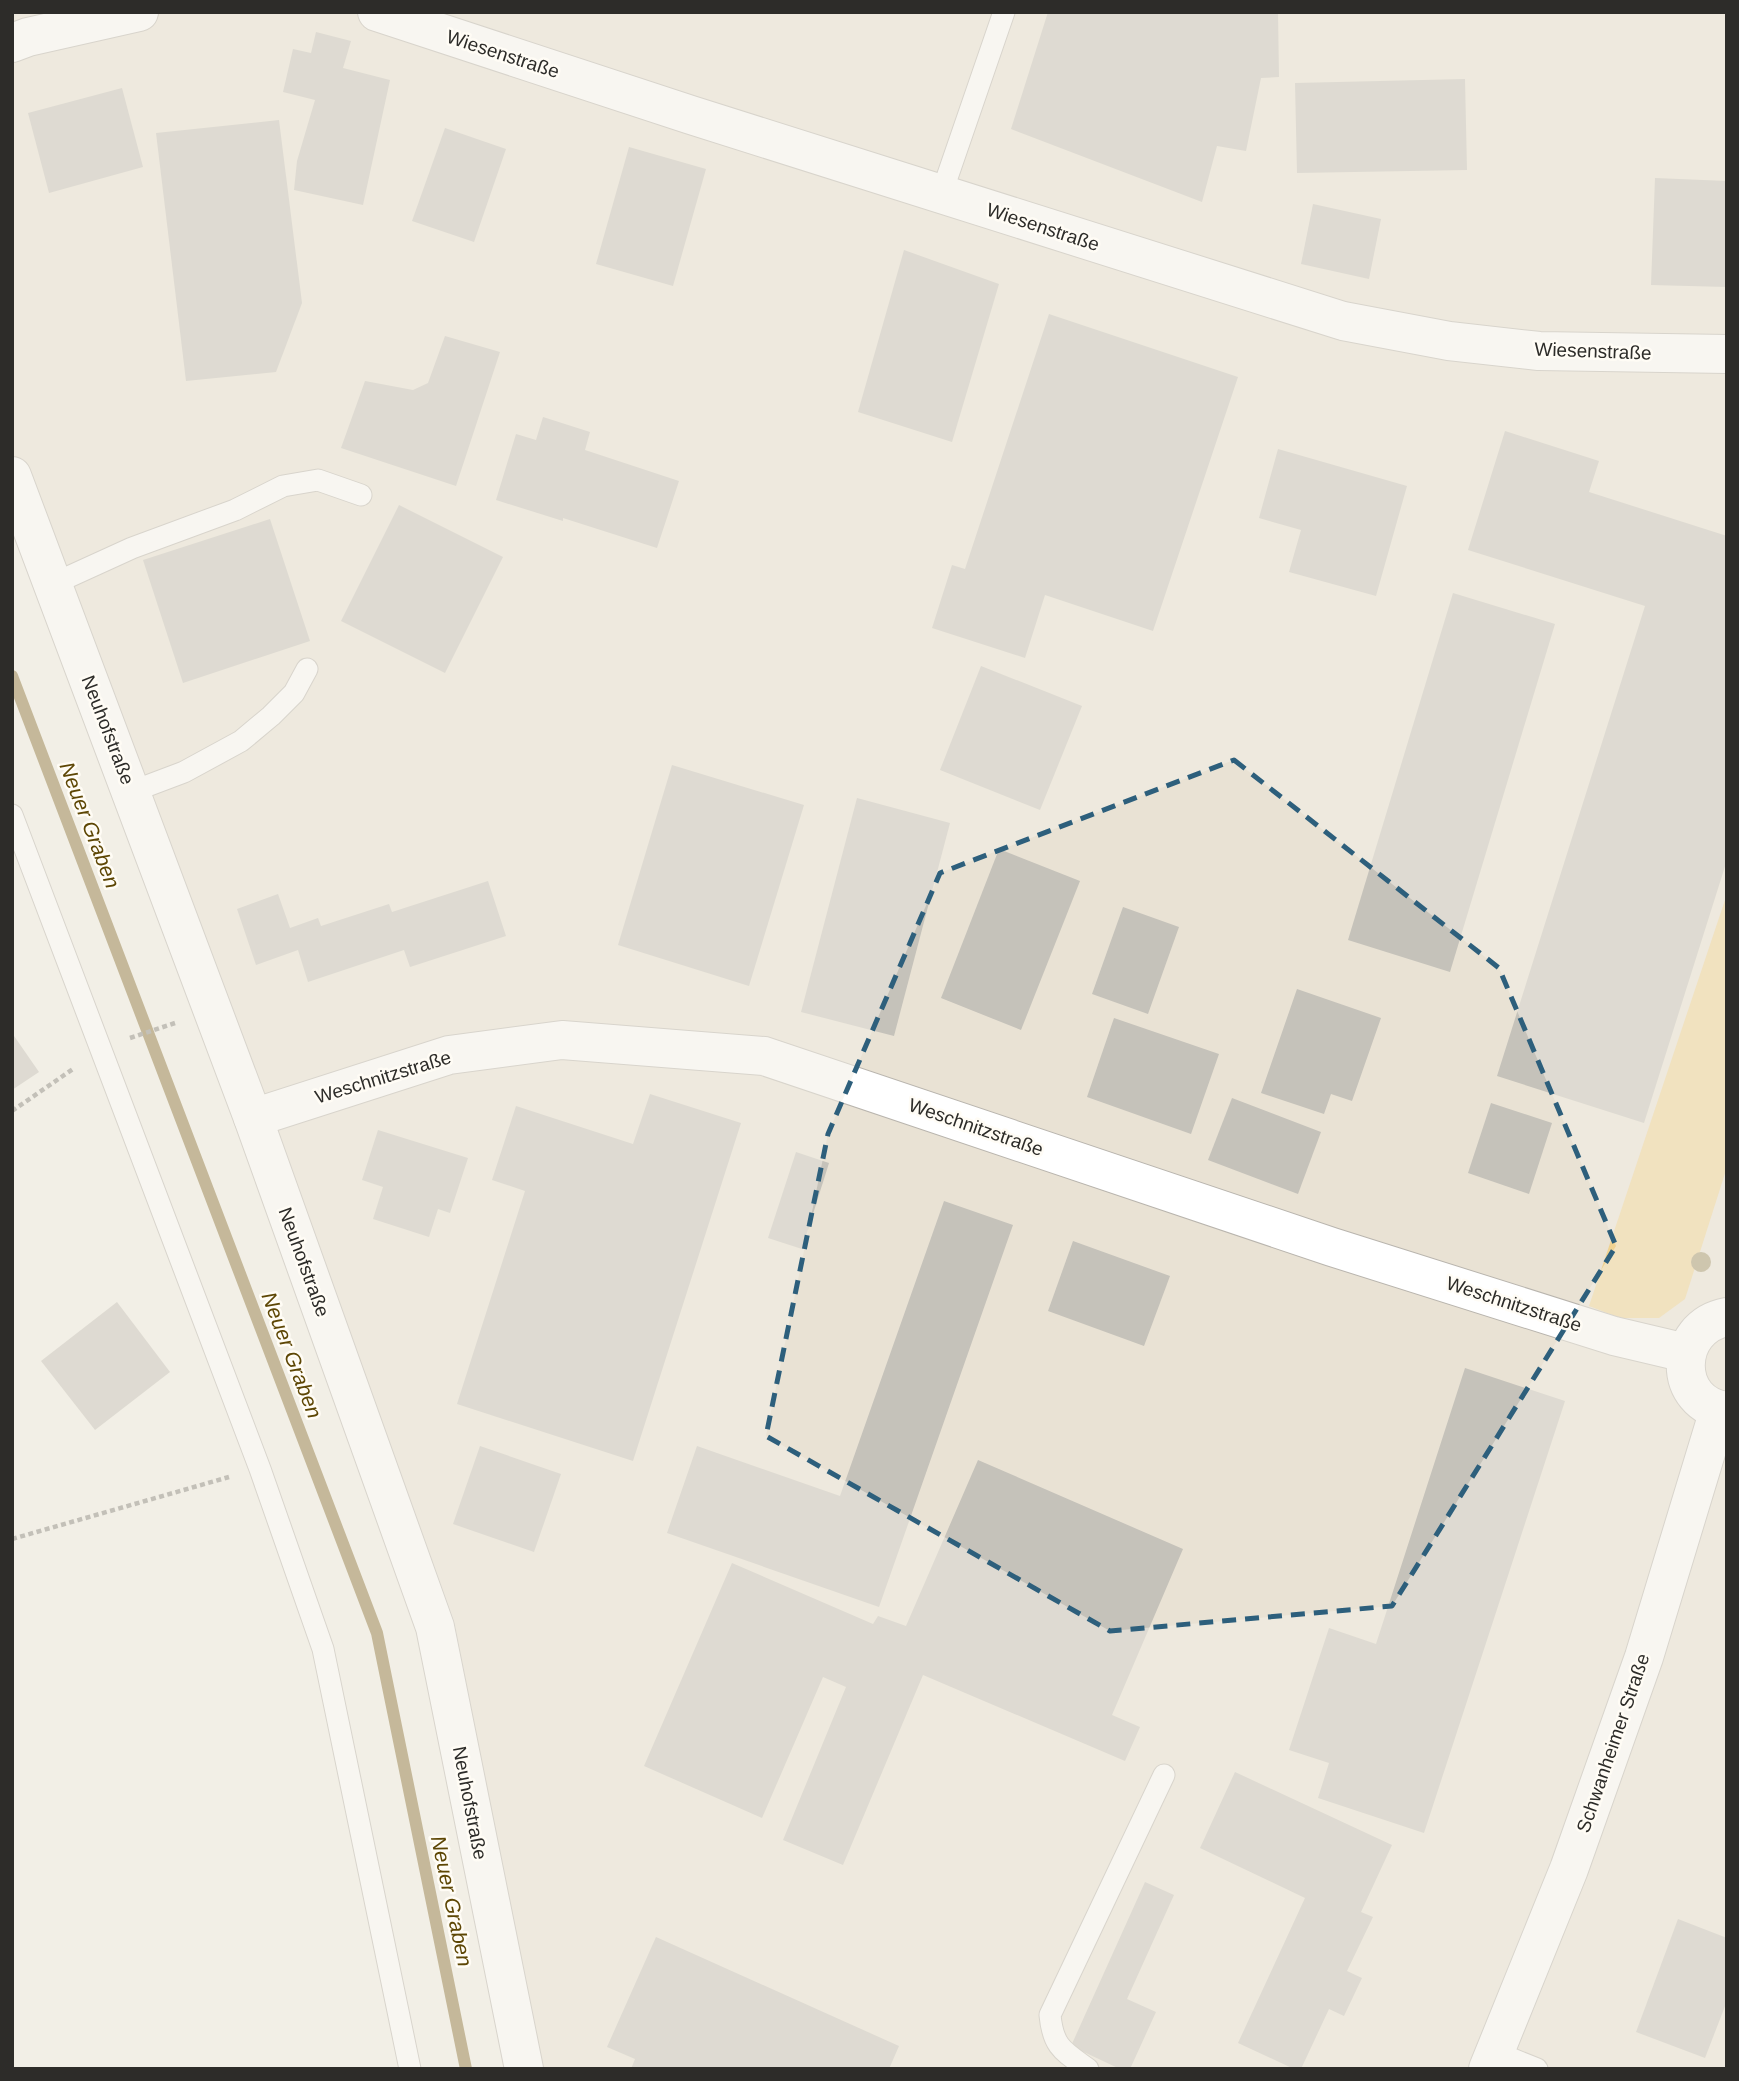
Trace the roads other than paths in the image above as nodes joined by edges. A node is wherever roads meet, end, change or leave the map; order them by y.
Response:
1 (139, 12) edge
2 (377, 12) edge
3 (1004, 12) edge
4 (12, 43) edge
5 (941, 195) junction
6 (1727, 354) edge
7 (12, 476) edge
8 (361, 495) dead end
9 (53, 584) junction
10 (307, 669) dead end
11 (131, 792) junction
12 (12, 816) edge
13 (253, 1118) junction
14 (1727, 1317) edge
15 (1686, 1353) junction
16 (1723, 1411) edge
17 (1164, 1775) dead end
18 (1491, 2060) edge
19 (410, 2069) edge
20 (524, 2069) edge
21 (1088, 2069) edge
22 (1537, 2069) edge

1 - 4 street
2 - 5 street, Wiesenstraße
3 - 5 lane
5 - 6 street, Wiesenstraße
7 - 9 street, Neuhofstraße
8 - 9 lane
9 - 11 street, Neuhofstraße
10 - 11 lane
11 - 13 street, Neuhofstraße
12 - 19 lane
13 - 15 street, Weschnitzstraße
13 - 20 street, Neuhofstraße
14 - 15 street
15 - 16 street, Schwanheimer Straße
16 - 18 street, Schwanheimer Straße
17 - 21 lane
18 - 22 lane

